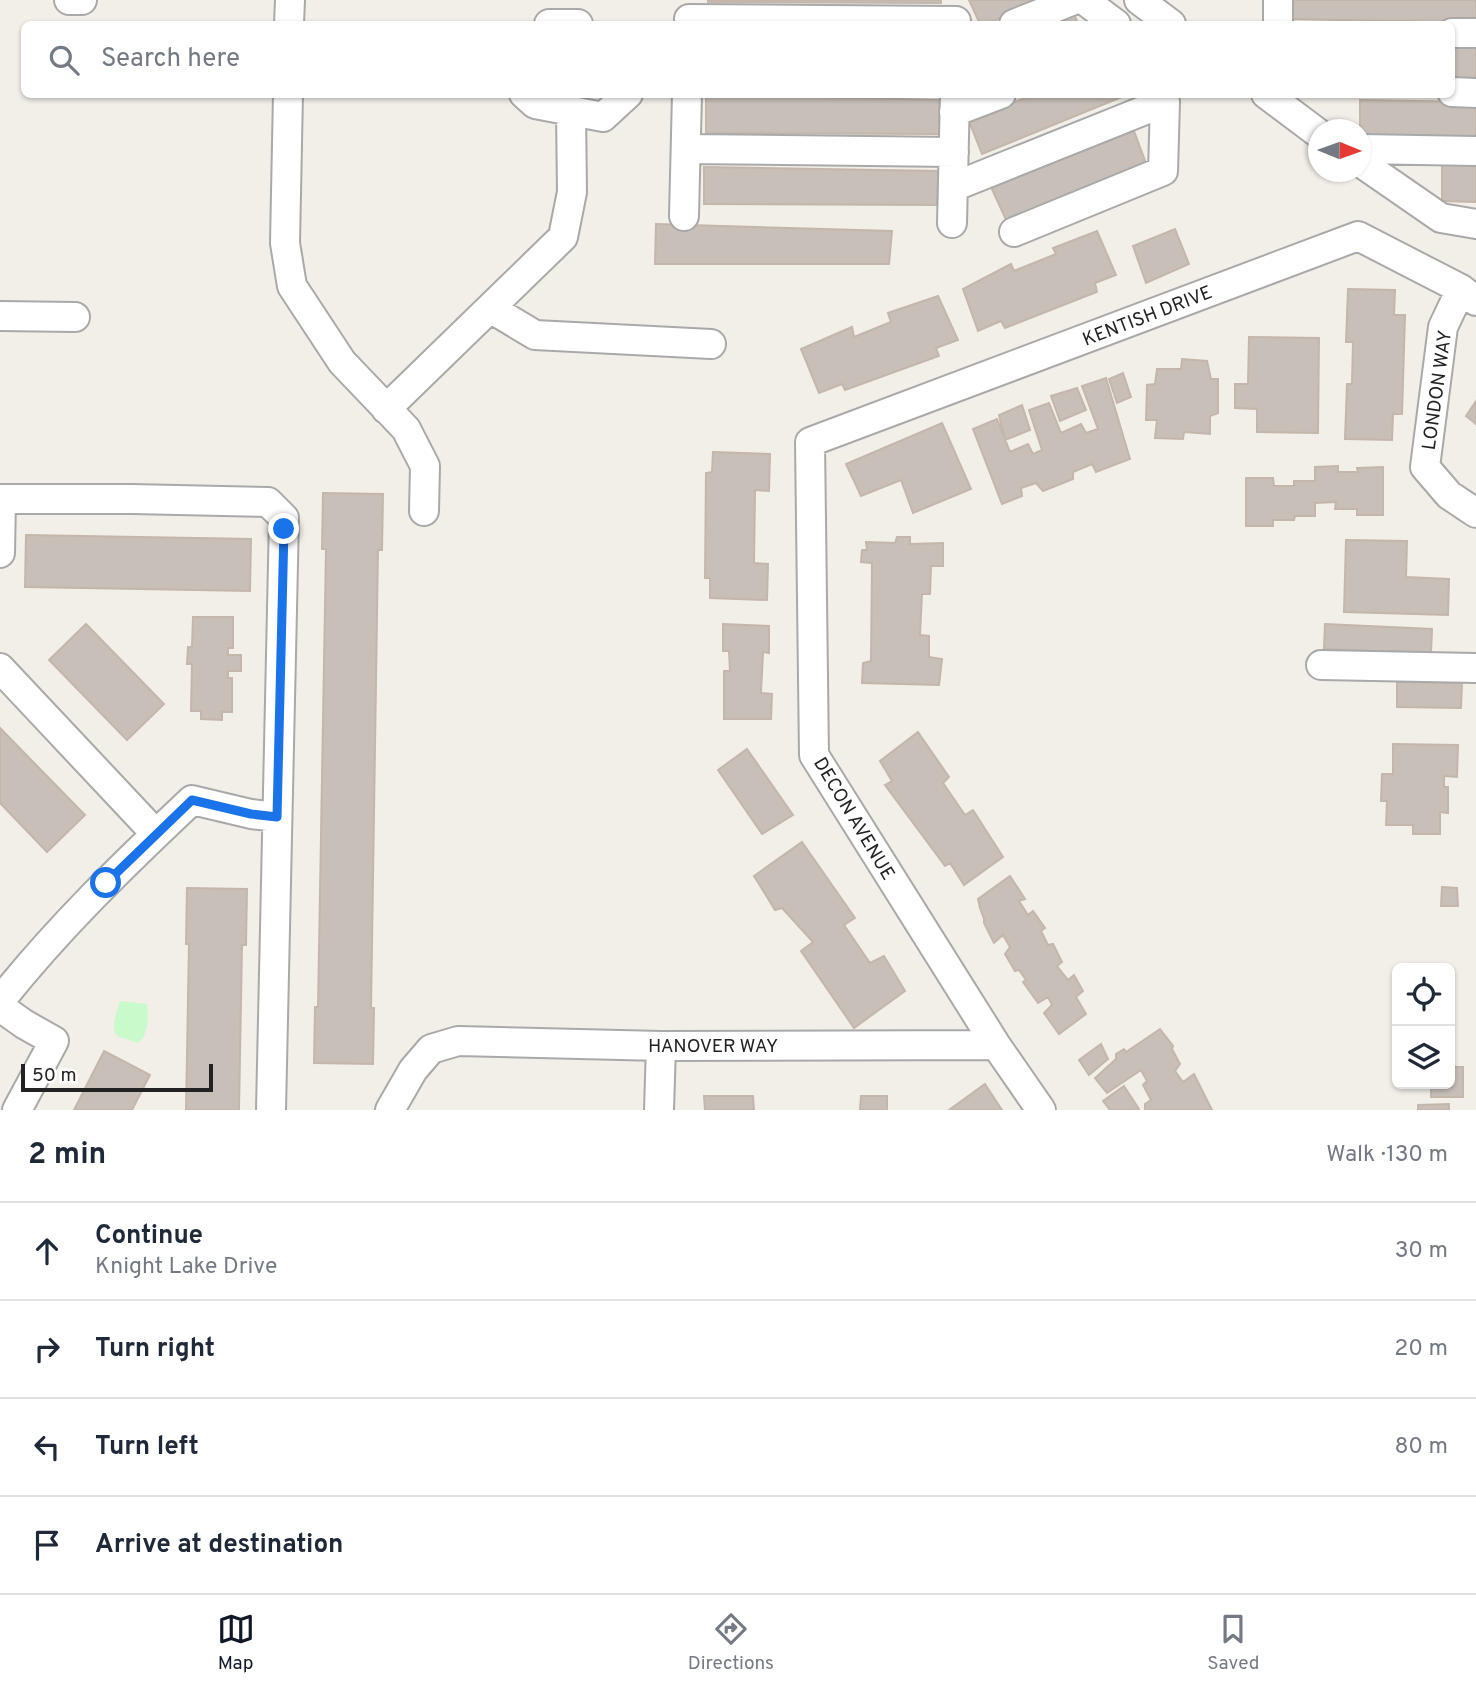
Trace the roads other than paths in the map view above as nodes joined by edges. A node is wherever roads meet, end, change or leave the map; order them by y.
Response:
1 (69, 0) edge
2 (82, 0) edge
3 (290, 0) edge
4 (1074, 0) edge
5 (1084, 0) edge
6 (1139, 0) edge
7 (1278, 0) edge
8 (689, 15) edge
9 (956, 15) edge
10 (289, 21) edge
11 (1022, 21) edge
12 (1111, 21) edge
13 (1167, 21) edge
14 (1278, 21) edge
15 (1455, 33) edge
16 (1476, 33) edge
17 (1455, 92) edge
18 (1476, 93) edge
19 (288, 98) edge
20 (528, 98) edge
21 (624, 98) edge
22 (687, 98) edge
23 (982, 98) edge
24 (1163, 98) edge
25 (1274, 98) edge
26 (954, 104) edge
27 (571, 112) junction
28 (1308, 124) edge
29 (686, 149) junction
30 (1371, 149) edge
31 (1476, 151) edge
32 (954, 152) junction
33 (1371, 170) edge
34 (953, 187) junction
35 (684, 216) dead end
36 (952, 223) dead end
37 (1476, 224) edge
38 (1014, 232) dead end
39 (1469, 295) edge
40 (490, 308) junction
41 (0, 316) edge
42 (75, 317) dead end
43 (711, 344) dead end
44 (386, 409) junction
45 (810, 442) joint
46 (424, 510) dead end
47 (1476, 513) edge
48 (0, 553) edge
49 (1321, 665) dead end
50 (0, 668) edge
51 (1476, 668) edge
52 (277, 817) junction
53 (156, 834) junction
54 (0, 1002) edge
55 (0, 1007) edge
56 (996, 1045) junction
57 (661, 1046) junction
58 (17, 1110) edge
59 (271, 1110) edge
60 (390, 1110) edge
61 (659, 1110) edge
62 (1041, 1110) edge

1 - 2 street
3 - 10 street
4 - 11 street
5 - 12 street
6 - 13 street
7 - 14 street
8 - 9 street
15 - 16 street
17 - 18 street
19 - 44 street
20 - 27 street
21 - 27 street
22 - 29 street
23 - 26 street
24 - 34 street
24 - 38 street
25 - 28 street
26 - 32 street
27 - 40 street
29 - 32 street
29 - 35 street
30 - 31 street
32 - 34 street
33 - 37 street
34 - 36 street
39 - 45 street, KENTISH DRIVE
39 - 47 street, LONDON WAY
40 - 43 street
40 - 44 street
41 - 42 street
44 - 46 street
45 - 56 street, DECON AVENUE
48 - 52 street
49 - 51 street
50 - 53 street
52 - 53 street
52 - 59 street
53 - 54 street
55 - 58 street
56 - 57 street, HANOVER WAY
56 - 62 street, DECON AVENUE
57 - 60 street, HANOVER WAY
57 - 61 street

